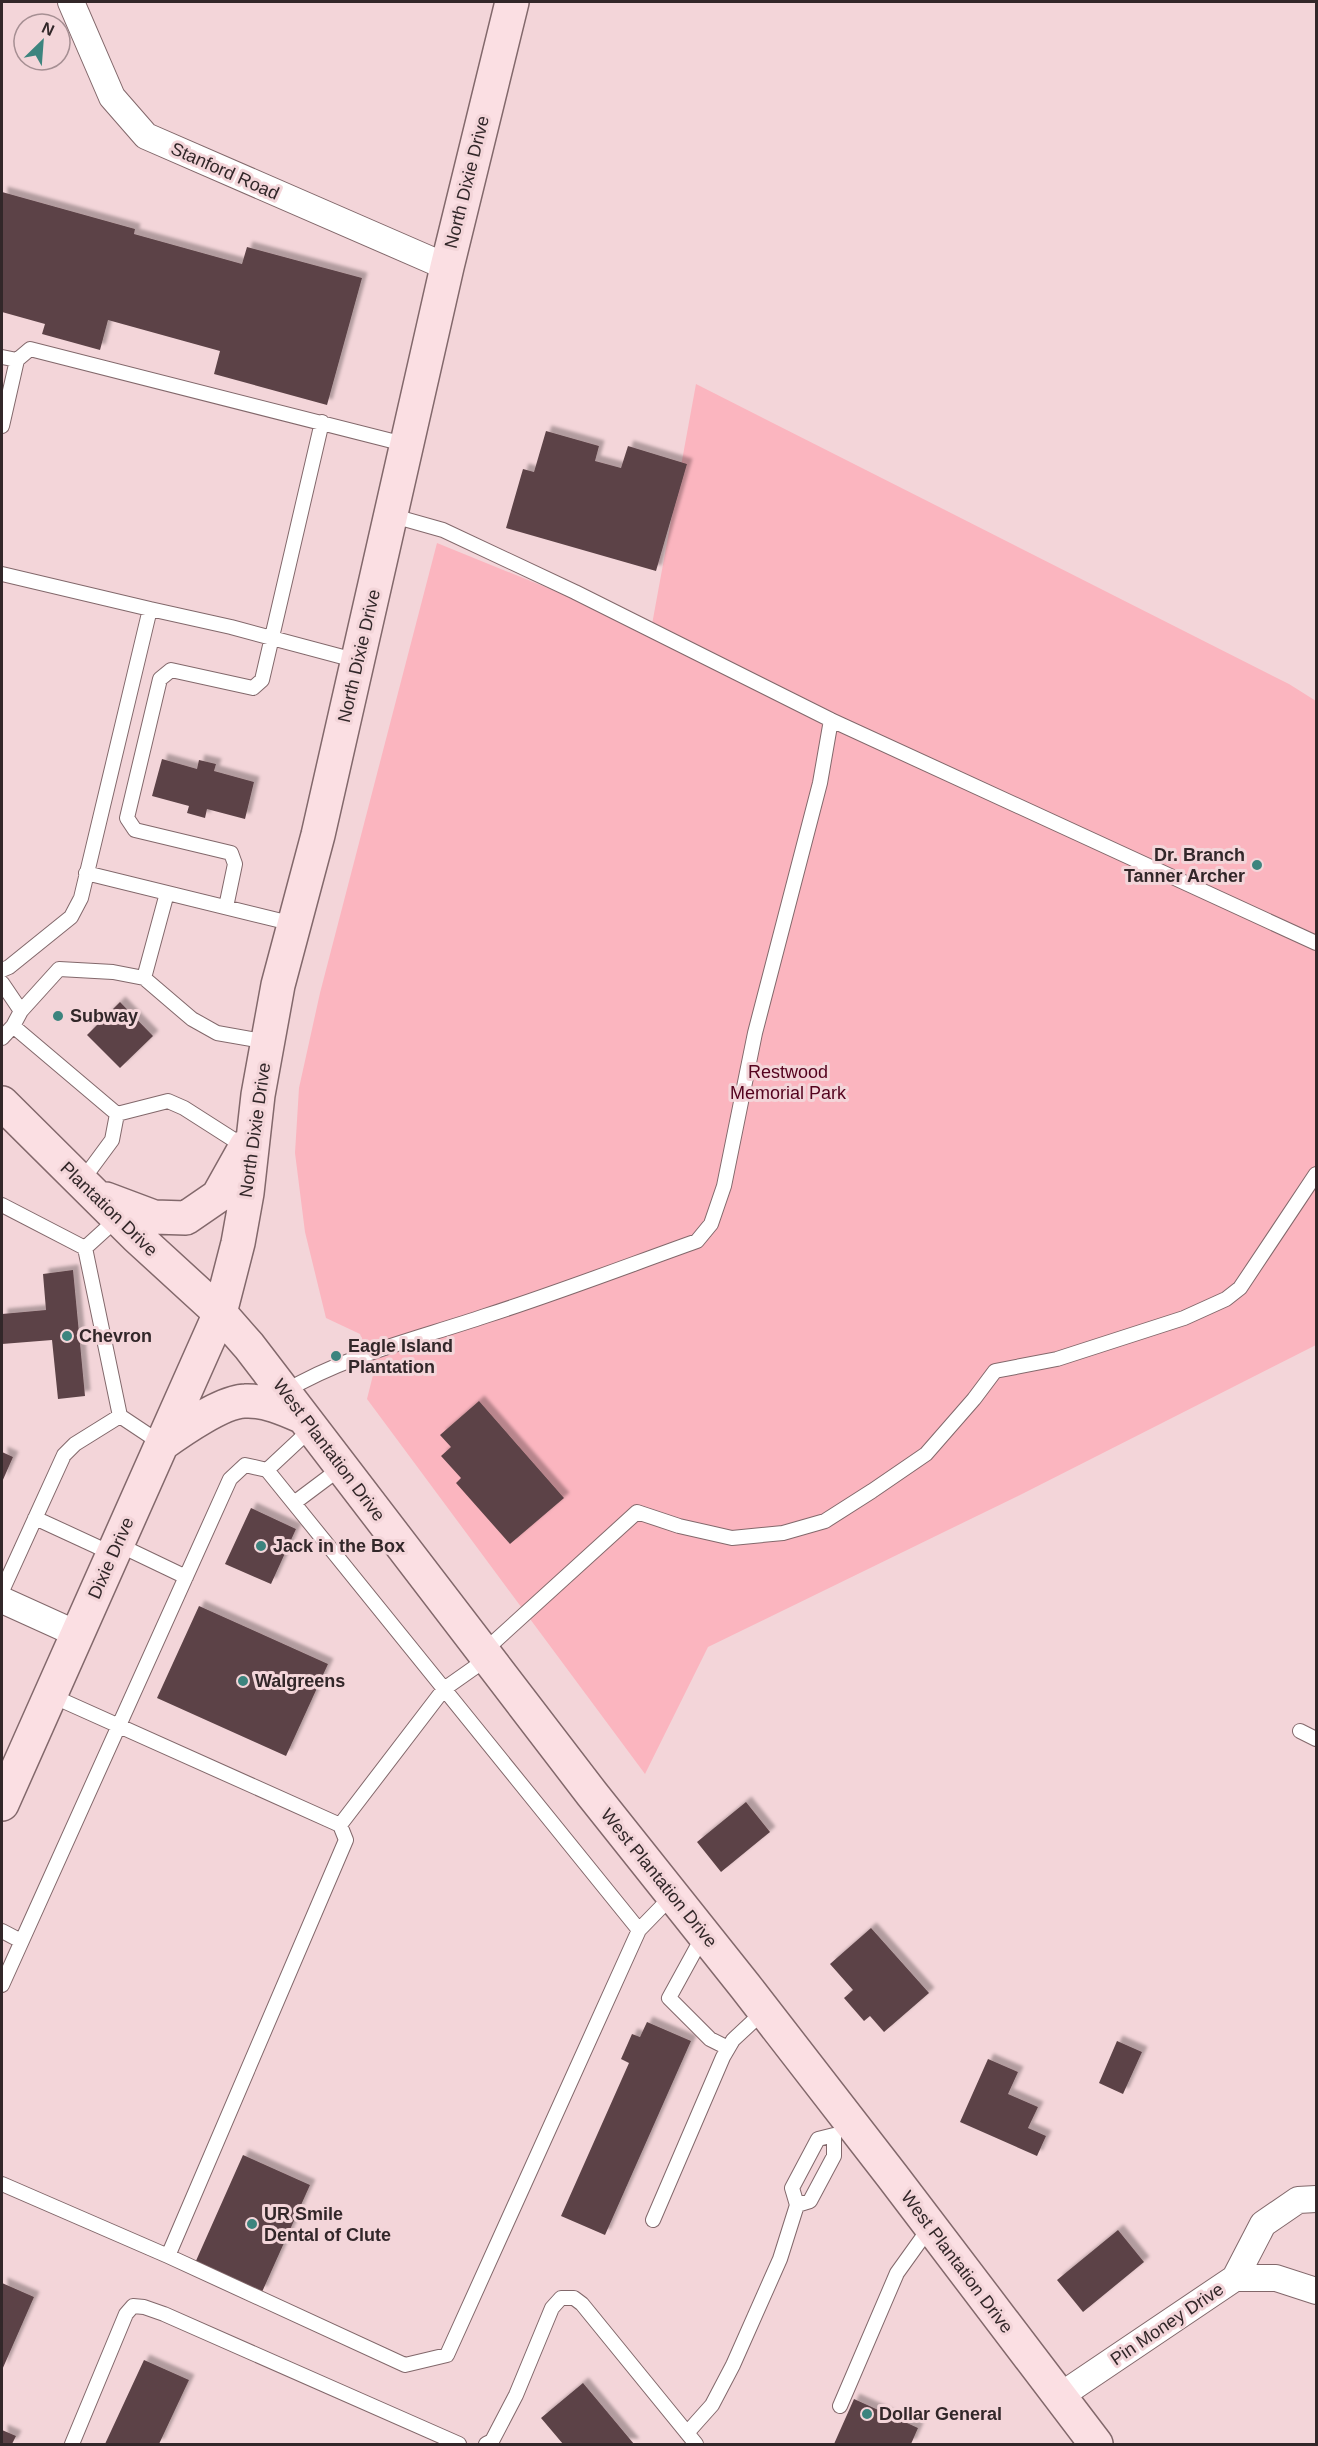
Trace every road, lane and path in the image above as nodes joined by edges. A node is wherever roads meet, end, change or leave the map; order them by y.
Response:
1 (70, 2) edge
2 (512, 2) edge
3 (447, 267) junction
4 (2, 357) edge
5 (16, 360) junction
6 (322, 422) junction
7 (2, 426) edge
8 (408, 445) junction
9 (390, 515) junction
10 (2, 574) edge
11 (150, 609) junction
12 (271, 638) junction
13 (358, 662) junction
14 (131, 684) junction
15 (157, 691) junction
16 (831, 720) junction
17 (86, 873) junction
18 (167, 893) junction
19 (226, 907) junction
20 (294, 924) junction
21 (1317, 943) edge
22 (2, 970) edge
23 (144, 978) junction
24 (2, 983) edge
25 (21, 1011) junction
26 (13, 1026) junction
27 (2, 1038) edge
28 (268, 1042) junction
29 (2, 1103) edge
30 (117, 1114) junction
31 (249, 1140) junction
32 (1317, 1174) edge
33 (86, 1188) junction
34 (2, 1205) edge
35 (118, 1218) junction
36 (85, 1248) junction
37 (220, 1313) junction
38 (300, 1412) junction
39 (120, 1416) junction
40 (162, 1444) junction
41 (342, 1467) junction
42 (267, 1470) junction
43 (294, 1503) junction
44 (35, 1518) junction
45 (115, 1549) junction
46 (186, 1577) junction
47 (2, 1591) edge
48 (2, 1600) edge
49 (77, 1634) junction
50 (486, 1655) junction
51 (444, 1689) junction
52 (50, 1695) junction
53 (118, 1727) junction
54 (1300, 1731) dead end
55 (1317, 1739) edge
56 (2, 1804) edge
57 (340, 1825) junction
58 (673, 1895) junction
59 (639, 1930) junction
60 (2, 1932) edge
61 (704, 1934) junction
62 (21, 1941) junction
63 (2, 1985) edge
64 (764, 2011) junction
65 (728, 2048) junction
66 (841, 2127) junction
67 (2, 2184) edge
68 (1317, 2199) edge
69 (797, 2205) junction
70 (653, 2220) dead end
71 (930, 2226) junction
72 (168, 2256) junction
73 (1235, 2277) junction
74 (1317, 2291) edge
75 (1060, 2396) junction
76 (840, 2406) dead end
77 (687, 2433) junction
78 (72, 2445) edge
79 (459, 2445) edge
80 (486, 2445) edge
81 (696, 2445) edge
82 (1096, 2445) edge

1 - 3 street, Stanford Road
2 - 3 main road, North Dixie Drive
3 - 8 main road, North Dixie Drive
4 - 5 lane
5 - 6 lane
5 - 7 lane
6 - 8 lane
6 - 12 lane
8 - 9 main road, North Dixie Drive
9 - 13 main road, North Dixie Drive
9 - 16 lane
10 - 11 lane
11 - 12 lane
11 - 14 lane
12 - 13 lane
12 - 15 lane
13 - 20 main road, North Dixie Drive
14 - 15 lane
14 - 17 lane
15 - 19 lane
16 - 21 lane
16 - 38 lane
17 - 18 lane
17 - 22 lane
18 - 19 lane
18 - 23 lane
19 - 20 lane
20 - 28 main road, North Dixie Drive
23 - 25 lane
23 - 28 lane
24 - 25 lane
25 - 26 lane
26 - 27 lane
26 - 30 lane
28 - 31 main road, North Dixie Drive
29 - 33 main road, Plantation Drive
30 - 31 lane
30 - 33 lane
31 - 33 main road
31 - 37 main road, North Dixie Drive
32 - 50 lane
33 - 35 main road, Plantation Drive
34 - 36 lane
35 - 36 lane
35 - 37 main road, Plantation Drive
36 - 39 lane
37 - 38 main road, West Plantation Drive
37 - 40 main road, Dixie Drive
38 - 40 main road
38 - 41 main road, West Plantation Drive
38 - 42 lane
39 - 40 lane
39 - 44 lane
40 - 45 main road, Dixie Drive
41 - 43 lane
41 - 50 main road, West Plantation Drive
42 - 43 lane
42 - 46 lane
43 - 51 lane
44 - 45 lane
44 - 47 lane
45 - 46 lane
45 - 49 main road, Dixie Drive
46 - 53 lane
48 - 49 street
49 - 52 main road, Dixie Drive
50 - 51 lane
50 - 58 main road, West Plantation Drive
51 - 57 lane
51 - 59 lane
52 - 53 lane
52 - 56 main road, Dixie Drive
53 - 57 lane
53 - 62 lane
54 - 55 lane
57 - 72 lane
58 - 59 lane
58 - 61 main road, West Plantation Drive
59 - 72 lane
60 - 62 lane
61 - 64 main road, West Plantation Drive
61 - 65 lane
62 - 63 lane
64 - 65 lane
64 - 66 main road, West Plantation Drive
65 - 70 lane
66 - 69 lane
66 - 69 lane
66 - 71 main road, West Plantation Drive
67 - 72 lane
68 - 73 street
69 - 77 lane
71 - 75 main road, West Plantation Drive
71 - 76 lane
73 - 74 street, Pin Money Drive
73 - 75 street, Pin Money Drive
75 - 82 main road, West Plantation Drive
77 - 80 lane
77 - 81 lane
78 - 79 lane

